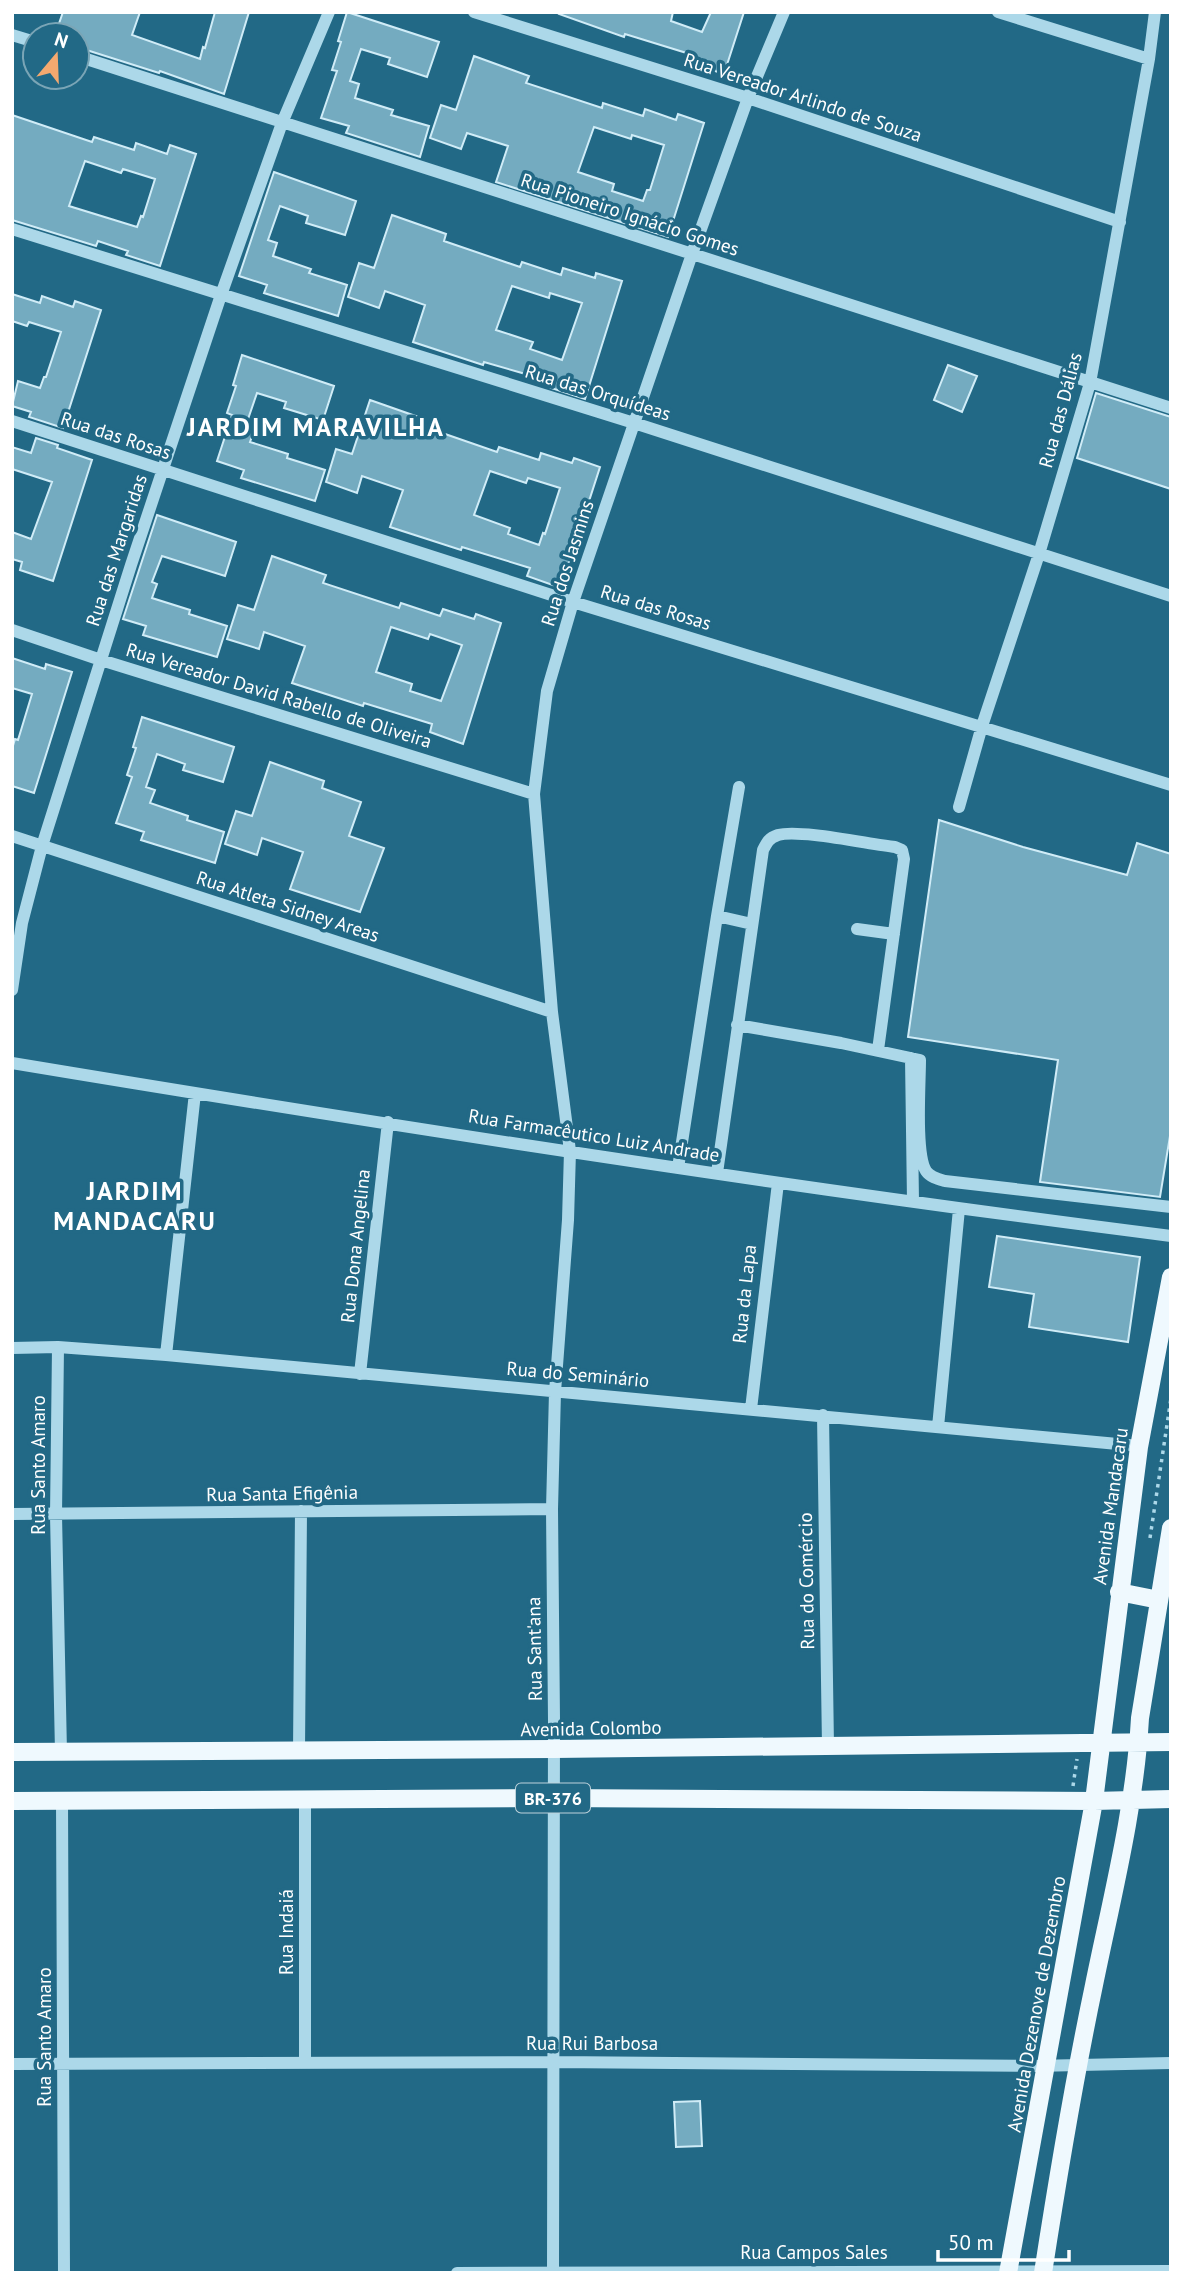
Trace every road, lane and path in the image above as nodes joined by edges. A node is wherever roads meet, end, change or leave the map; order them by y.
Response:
1 (329, 12) edge
2 (474, 12) edge
3 (784, 12) edge
4 (998, 12) edge
5 (1155, 12) edge
6 (1149, 59) junction
7 (91, 61) edge
8 (748, 98) junction
9 (282, 123) junction
10 (1120, 222) junction
11 (12, 229) edge
12 (692, 254) junction
13 (221, 295) junction
14 (1090, 383) junction
15 (1171, 408) edge
16 (12, 421) edge
17 (634, 423) junction
18 (162, 471) junction
19 (1039, 554) junction
20 (1171, 596) edge
21 (573, 602) junction
22 (12, 630) edge
23 (101, 660) junction
24 (982, 726) junction
25 (1171, 785) edge
26 (739, 787) dead end
27 (534, 794) junction
28 (958, 807) dead end
29 (12, 836) edge
30 (42, 846) junction
31 (717, 916) junction
32 (752, 924) junction
33 (857, 929) dead end
34 (894, 934) junction
35 (12, 990) edge
36 (552, 1012) junction
37 (737, 1025) junction
38 (878, 1050) junction
39 (911, 1058) junction
40 (12, 1063) edge
41 (195, 1093) junction
42 (388, 1122) junction
43 (570, 1152) junction
44 (678, 1168) junction
45 (717, 1173) junction
46 (778, 1183) junction
47 (913, 1202) junction
48 (1171, 1207) edge
49 (960, 1209) junction
50 (1171, 1236) edge
51 (1171, 1277) edge
52 (58, 1347) junction
53 (12, 1348) edge
54 (166, 1354) junction
55 (360, 1374) junction
56 (555, 1392) junction
57 (1171, 1398) edge
58 (751, 1409) junction
59 (822, 1415) junction
60 (938, 1427) junction
61 (1139, 1446) junction
62 (1163, 1448) dead end
63 (552, 1509) junction
64 (301, 1511) junction
65 (12, 1514) edge
66 (56, 1515) junction
67 (1171, 1528) edge
68 (1119, 1592) junction
69 (1159, 1600) junction
70 (1171, 1742) edge
71 (1101, 1743) junction
72 (1138, 1744) junction
73 (828, 1746) junction
74 (555, 1749) junction
75 (299, 1751) junction
76 (12, 1752) edge
77 (61, 1752) junction
78 (554, 1798) junction
79 (1171, 1799) edge
80 (305, 1800) junction
81 (1130, 1800) junction
82 (12, 1801) edge
83 (62, 1801) junction
84 (1094, 1801) junction
85 (554, 2062) junction
86 (63, 2063) junction
87 (305, 2063) junction
88 (1171, 2063) edge
89 (12, 2064) edge
90 (1077, 2064) junction
91 (1046, 2066) junction
92 (1171, 2271) edge
93 (553, 2272) edge
94 (1008, 2272) edge
95 (1043, 2272) edge
96 (64, 2273) edge
97 (457, 2273) edge

1 - 9 street, Rua das Margaridas
2 - 8 street, Rua Vereador Arlindo de Souza
3 - 8 street, Rua dos Jasmins
4 - 6 street
5 - 6 street, Rua das Dálias
6 - 10 street, Rua das Dálias
7 - 9 street, Rua Pioneiro Ignácio Gomes
8 - 10 street, Rua Vereador Arlindo de Souza
8 - 12 street, Rua dos Jasmins
9 - 12 street, Rua Pioneiro Ignácio Gomes
9 - 13 street, Rua das Margaridas
10 - 14 street, Rua das Dálias
11 - 13 street, Rua das Orquídeas
12 - 14 street, Rua Pioneiro Ignácio Gomes
12 - 17 street, Rua dos Jasmins
13 - 17 street, Rua das Orquídeas
13 - 18 street, Rua das Margaridas
14 - 15 street, Rua Pioneiro Ignácio Gomes
14 - 19 street, Rua das Dálias
16 - 18 street, Rua das Rosas
17 - 19 street, Rua das Orquídeas
17 - 21 street, Rua dos Jasmins
18 - 21 street, Rua das Rosas
18 - 23 street, Rua das Margaridas
19 - 20 street, Rua das Orquídeas
19 - 24 street, Rua das Dálias
21 - 24 street, Rua das Rosas
21 - 27 street, Rua dos Jasmins
22 - 23 street, Rua Vereador David Rabello de Oliveira
23 - 27 street, Rua Vereador David Rabello de Oliveira
23 - 30 street, Rua das Margaridas
24 - 25 street, Rua das Rosas
24 - 28 street, Rua das Dálias
26 - 31 street
27 - 36 street, Rua dos Jasmins
29 - 30 street, Rua Atleta Sidney Areas
30 - 35 street, Rua das Margaridas
30 - 36 street, Rua Atleta Sidney Areas
31 - 32 street
31 - 44 street
32 - 34 street
32 - 37 street
33 - 34 street
34 - 38 street
36 - 43 street, Rua dos Jasmins
37 - 38 street
37 - 45 street
38 - 39 street
39 - 47 street
39 - 48 street
40 - 41 street, Rua Farmacêutico Luiz Andrade
41 - 42 street, Rua Farmacêutico Luiz Andrade
41 - 54 street
42 - 43 street, Rua Farmacêutico Luiz Andrade
42 - 55 street, Rua Dona Angelina
43 - 44 street, Rua Farmacêutico Luiz Andrade
43 - 56 street, Rua Sant'ana
44 - 45 street, Rua Farmacêutico Luiz Andrade
45 - 46 street, Rua Farmacêutico Luiz Andrade
46 - 47 street, Rua Farmacêutico Luiz Andrade
46 - 58 street, Rua da Lapa
47 - 49 street, Rua Farmacêutico Luiz Andrade
49 - 50 street, Rua Farmacêutico Luiz Andrade
49 - 60 street
51 - 61 main road, Avenida Mandacaru
52 - 53 street, Rua do Seminário
52 - 54 street, Rua do Seminário
52 - 66 street, Rua Santo Amaro
54 - 55 street, Rua do Seminário
55 - 56 street, Rua do Seminário
56 - 58 street, Rua do Seminário
56 - 63 street, Rua Sant'ana
57 - 62 path
58 - 59 street, Rua do Seminário
59 - 60 street, Rua do Seminário
59 - 73 street, Rua do Comércio
60 - 61 street, Rua do Seminário
61 - 68 main road, Avenida Mandacaru
63 - 64 street, Rua Santa Efigênia
63 - 74 street, Rua Sant'ana
64 - 66 street, Rua Santa Efigênia
64 - 75 street
65 - 66 street, Rua Santa Efigênia
66 - 77 street, Rua Santo Amaro
67 - 69 main road
68 - 69 main road
68 - 71 main road, Avenida Mandacaru
69 - 72 main road
70 - 72 main road, Avenida Colombo
71 - 72 main road, Avenida Colombo
71 - 73 main road, Avenida Colombo
71 - 84 main road, Avenida Dezenove de Dezembro
72 - 81 main road
73 - 74 main road, Avenida Colombo
74 - 75 main road, Avenida Colombo
74 - 78 street, Rua Sant'ana
75 - 77 main road, Avenida Colombo
76 - 77 main road, Avenida Colombo
78 - 80 main road, BR-376
78 - 84 main road, BR-376
78 - 85 street, Rua Sant'ana
79 - 81 main road, BR-376
80 - 83 main road, BR-376
80 - 87 street, Rua Indaiá
81 - 84 main road, BR-376
81 - 90 main road
82 - 83 main road, BR-376
83 - 86 street, Rua Santo Amaro
84 - 91 main road, Avenida Dezenove de Dezembro
85 - 87 street, Rua Rui Barbosa
85 - 91 street, Rua Rui Barbosa
85 - 93 street, Rua Sant'ana
86 - 87 street, Rua Rui Barbosa
86 - 89 street, Rua Rui Barbosa
86 - 96 street, Rua Santo Amaro
88 - 90 street, Rua Rui Barbosa
90 - 91 street, Rua Rui Barbosa
90 - 95 main road
91 - 94 main road, Avenida Dezenove de Dezembro
92 - 95 street, Rua Campos Sales
93 - 94 street, Rua Campos Sales
93 - 97 street, Rua Campos Sales
94 - 95 street, Rua Campos Sales

